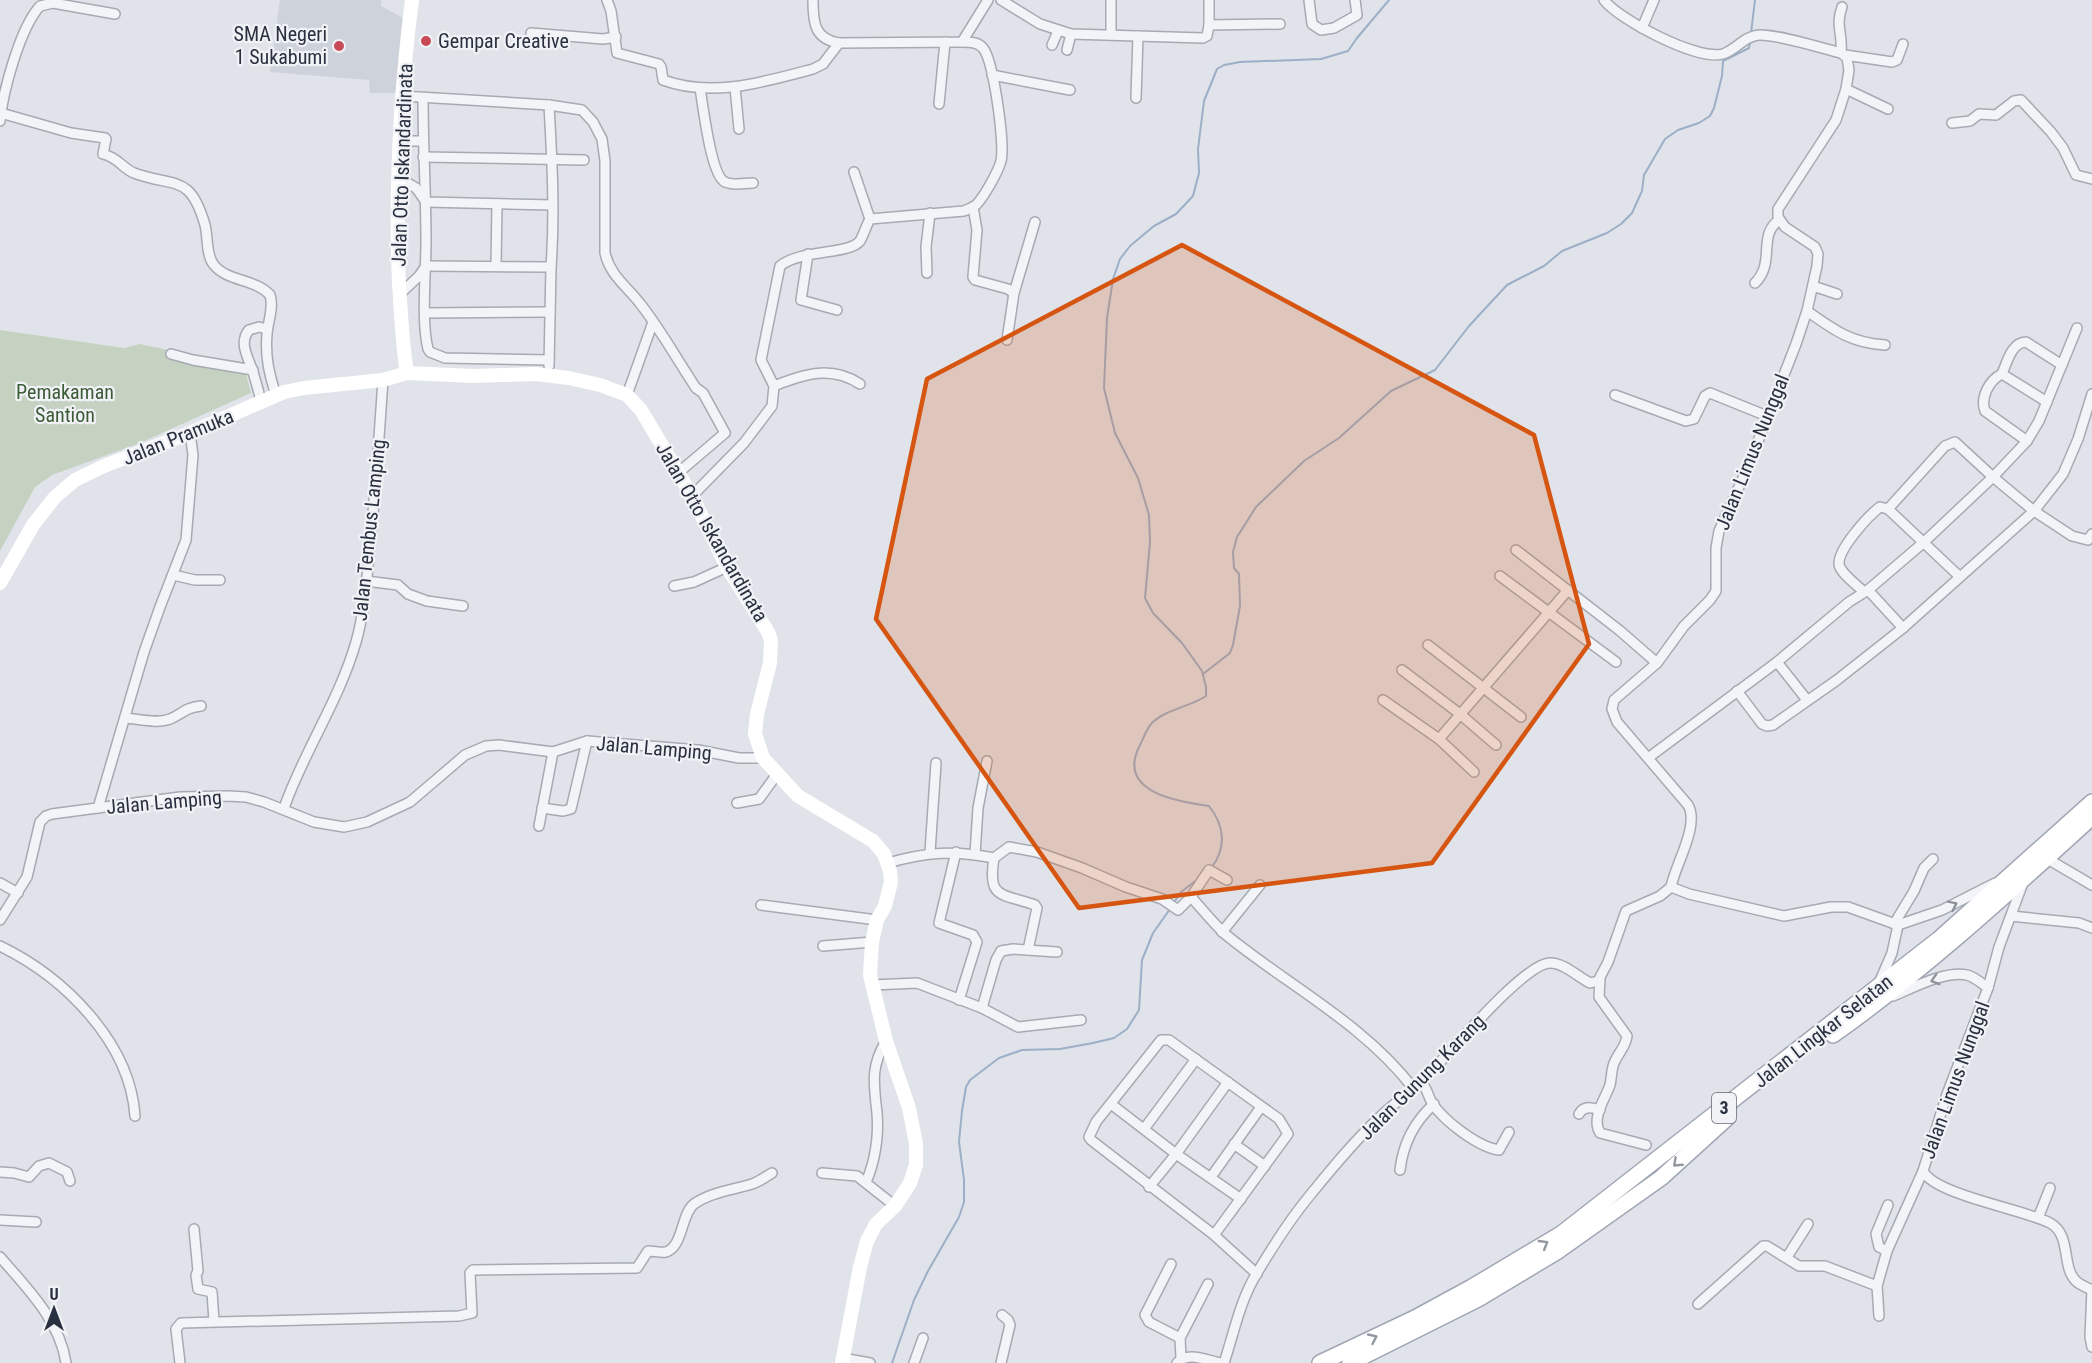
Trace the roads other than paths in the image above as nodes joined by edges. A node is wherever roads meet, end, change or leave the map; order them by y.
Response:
1 (412, 0) edge
2 (607, 0) edge
3 (813, 0) edge
4 (988, 0) edge
5 (1001, 0) edge
6 (1111, 0) edge
7 (1209, 0) edge
8 (1309, 0) edge
9 (1356, 0) edge
10 (1604, 0) edge
11 (1654, 0) edge
12 (1842, 7) dead end
13 (115, 14) dead end
14 (1280, 24) dead end
15 (1209, 25) junction
16 (1642, 28) junction
17 (1058, 31) junction
18 (531, 33) dead end
19 (1071, 34) junction
20 (1111, 35) junction
21 (1138, 36) junction
22 (616, 37) junction
23 (945, 42) junction
24 (962, 42) junction
25 (839, 43) junction
26 (1903, 44) dead end
27 (1052, 45) dead end
28 (1067, 50) dead end
29 (1843, 54) junction
30 (992, 75) junction
31 (735, 87) junction
32 (700, 88) junction
33 (1846, 89) junction
34 (1070, 90) dead end
35 (2, 96) edge
36 (402, 96) junction
37 (423, 98) junction
38 (1136, 98) dead end
39 (939, 104) dead end
40 (549, 105) junction
41 (1888, 109) dead end
42 (1, 113) edge
43 (0, 121) edge
44 (1952, 123) dead end
45 (739, 129) dead end
46 (400, 141) junction
47 (423, 141) junction
48 (423, 157) junction
49 (552, 159) junction
50 (584, 160) dead end
51 (854, 172) dead end
52 (399, 178) junction
53 (2092, 179) edge
54 (753, 183) dead end
55 (426, 202) junction
56 (497, 204) junction
57 (552, 205) junction
58 (973, 207) junction
59 (930, 213) junction
60 (870, 219) junction
61 (1779, 220) junction
62 (1035, 222) dead end
63 (808, 254) junction
64 (426, 266) junction
65 (496, 267) junction
66 (551, 267) junction
67 (927, 273) dead end
68 (1755, 284) dead end
69 (1813, 286) junction
70 (1014, 293) junction
71 (400, 294) junction
72 (1837, 294) dead end
73 (837, 310) dead end
74 (1807, 311) junction
75 (550, 312) junction
76 (426, 314) junction
77 (653, 322) junction
78 (2077, 328) dead end
79 (267, 329) junction
80 (1006, 340) dead end
81 (1885, 345) dead end
82 (171, 354) dead end
83 (549, 360) junction
84 (2062, 365) junction
85 (253, 370) junction
86 (407, 374) junction
87 (2002, 374) junction
88 (548, 375) junction
89 (383, 380) junction
90 (860, 384) dead end
91 (774, 386) junction
92 (2092, 394) edge
93 (276, 395) junction
94 (627, 395) junction
95 (1615, 395) dead end
96 (261, 402) junction
97 (2047, 402) junction
98 (1767, 416) junction
99 (190, 434) junction
100 (2027, 441) junction
101 (678, 473) junction
102 (1993, 477) junction
103 (692, 496) junction
104 (1888, 509) junction
105 (2034, 511) junction
106 (2092, 534) edge
107 (1923, 543) junction
108 (1516, 550) dead end
109 (727, 567) junction
110 (173, 575) junction
111 (1500, 576) dead end
112 (1959, 576) junction
113 (220, 580) dead end
114 (366, 581) junction
115 (0, 583) edge
116 (675, 586) dead end
117 (1568, 590) junction
118 (1866, 591) junction
119 (463, 606) dead end
120 (1548, 613) junction
121 (1903, 628) junction
122 (1428, 645) dead end
123 (1616, 662) dead end
124 (1777, 662) junction
125 (1657, 663) junction
126 (1402, 670) dead end
127 (1483, 689) junction
128 (1737, 691) junction
129 (1383, 700) dead end
130 (1807, 700) junction
131 (201, 706) dead end
132 (1460, 714) junction
133 (1521, 717) dead end
134 (125, 718) junction
135 (1439, 739) junction
136 (587, 741) junction
137 (1496, 745) dead end
138 (553, 752) junction
139 (763, 758) junction
140 (1648, 758) junction
141 (987, 761) dead end
142 (936, 763) dead end
143 (1474, 772) dead end
144 (777, 774) junction
145 (2092, 802) edge
146 (737, 803) dead end
147 (98, 808) junction
148 (284, 808) junction
149 (542, 808) junction
150 (2092, 817) edge
151 (539, 826) dead end
152 (930, 852) junction
153 (956, 852) junction
154 (975, 855) junction
155 (994, 858) junction
156 (2046, 858) junction
157 (1933, 859) dead end
158 (888, 863) junction
159 (2021, 874) junction
160 (1227, 880) dead end
161 (0, 883) edge
162 (1260, 885) dead end
163 (2092, 885) edge
164 (1671, 887) junction
165 (18, 893) junction
166 (1191, 897) junction
167 (761, 905) dead end
168 (2011, 916) junction
169 (0, 920) edge
170 (877, 920) junction
171 (1896, 924) junction
172 (2092, 928) edge
173 (1222, 932) junction
174 (872, 942) junction
175 (0, 946) edge
176 (823, 946) dead end
177 (1028, 950) junction
178 (1057, 952) dead end
179 (1600, 979) junction
180 (872, 985) junction
181 (1988, 988) junction
182 (1878, 996) junction
183 (959, 1000) junction
184 (982, 1008) junction
185 (1081, 1020) dead end
186 (886, 1043) junction
187 (1196, 1059) junction
188 (1228, 1082) junction
189 (1417, 1085) junction
190 (1111, 1104) junction
191 (1434, 1104) junction
192 (1261, 1107) junction
193 (1600, 1110) junction
194 (1579, 1114) dead end
195 (135, 1116) dead end
196 (1144, 1129) junction
197 (1509, 1132) dead end
198 (1234, 1144) junction
199 (1646, 1145) dead end
200 (1176, 1154) junction
201 (1265, 1166) junction
202 (1400, 1170) dead end
203 (1923, 1171) junction
204 (0, 1172) edge
205 (772, 1173) dead end
206 (822, 1173) dead end
207 (1211, 1177) junction
208 (70, 1181) dead end
209 (866, 1182) junction
210 (1149, 1187) junction
211 (2049, 1188) dead end
212 (1240, 1199) junction
213 (1888, 1205) dead end
214 (895, 1206) junction
215 (2038, 1218) junction
216 (0, 1220) edge
217 (36, 1222) dead end
218 (1808, 1224) dead end
219 (194, 1229) dead end
220 (1214, 1236) junction
221 (1887, 1251) junction
222 (0, 1257) edge
223 (1787, 1257) junction
224 (1171, 1264) dead end
225 (1257, 1274) junction
226 (1208, 1284) dead end
227 (1877, 1286) junction
228 (2092, 1290) edge
229 (1475, 1293) junction
230 (1698, 1304) dead end
231 (1002, 1315) dead end
232 (1879, 1316) dead end
233 (214, 1321) junction
234 (922, 1338) dead end
235 (1180, 1338) junction
236 (2092, 1347) edge
237 (842, 1360) edge
238 (1179, 1361) edge
239 (66, 1363) edge
240 (180, 1363) edge
241 (870, 1363) edge
242 (914, 1363) edge
243 (1002, 1363) edge
244 (1222, 1363) edge
245 (1320, 1363) edge
246 (1350, 1363) edge

1 - 36 main road, Jalan Otto Iskandardinata
2 - 22 street
3 - 25 street
4 - 24 street
5 - 17 street
6 - 20 street
7 - 15 street
8 - 9 street
10 - 16 street
11 - 16 street
12 - 29 street
13 - 35 street
14 - 15 street
15 - 21 street
16 - 29 street
17 - 19 street
17 - 27 street
18 - 22 street
19 - 20 street
19 - 28 street
20 - 21 street
21 - 38 street
22 - 32 street
23 - 24 street
23 - 25 street
23 - 39 street
24 - 30 street
25 - 31 street
26 - 29 street
29 - 33 street
30 - 34 street
30 - 58 street
31 - 32 street
31 - 45 street
32 - 54 street
33 - 41 street
33 - 61 street
35 - 42 street
36 - 37 street
36 - 46 main road, Jalan Otto Iskandardinata
37 - 40 street
37 - 47 street
40 - 49 street
40 - 77 street
42 - 43 street
42 - 79 street
44 - 53 street
46 - 47 street
46 - 52 main road, Jalan Otto Iskandardinata
47 - 48 street
48 - 49 street
48 - 55 street
49 - 50 street
49 - 57 street
51 - 60 street
52 - 55 street
52 - 71 main road, Jalan Otto Iskandardinata
55 - 56 street
55 - 64 street
56 - 57 street
56 - 65 street
57 - 66 street
58 - 59 street
58 - 70 street
59 - 60 street
59 - 67 street
60 - 63 street
61 - 68 street
61 - 69 street, Jalan Limus Nunggal
62 - 70 street
63 - 73 street
63 - 91 street
64 - 65 street
64 - 71 street
64 - 76 street
65 - 66 street
66 - 75 street
69 - 72 street
69 - 74 street, Jalan Limus Nunggal
70 - 80 street
71 - 86 main road, Jalan Otto Iskandardinata
74 - 81 street
74 - 98 street, Jalan Limus Nunggal
75 - 76 street
75 - 83 street
76 - 83 street
77 - 94 street
77 - 101 street
78 - 84 street
79 - 85 street
79 - 93 street
82 - 85 street
83 - 88 street
84 - 87 street
84 - 97 street
85 - 96 street
86 - 88 main road
86 - 89 main road, Jalan Pramuka
87 - 97 street
87 - 100 street
88 - 94 main road
89 - 93 main road, Jalan Pramuka
89 - 114 street, Jalan Tembus Lamping
90 - 91 street
91 - 103 street
92 - 105 street
93 - 96 main road, Jalan Pramuka
94 - 101 main road, Jalan Otto Iskandardinata
95 - 98 street
96 - 99 main road, Jalan Pramuka
97 - 100 street
98 - 125 street, Jalan Limus Nunggal
99 - 110 street
99 - 115 main road, Jalan Pramuka
100 - 102 street
101 - 103 main road, Jalan Otto Iskandardinata
102 - 104 street
102 - 105 street
102 - 107 street
103 - 109 main road, Jalan Otto Iskandardinata
104 - 107 street
104 - 118 street
105 - 106 street
105 - 112 street
107 - 112 street
107 - 118 street
108 - 117 street
109 - 116 street
109 - 139 main road, Jalan Otto Iskandardinata
110 - 113 street
110 - 134 street
111 - 120 street
112 - 121 street
114 - 119 street
114 - 148 street, Jalan Tembus Lamping
117 - 120 street
117 - 125 street
118 - 121 street
118 - 124 street
120 - 123 street
120 - 127 street
121 - 130 street
122 - 127 street
124 - 128 street
124 - 130 street
125 - 140 street, Jalan Limus Nunggal
126 - 132 street
127 - 132 street
127 - 133 street
128 - 130 street
128 - 140 street
129 - 135 street
131 - 134 street
132 - 135 street
132 - 137 street
134 - 147 street
135 - 143 street
136 - 138 street, Jalan Lamping
136 - 139 street, Jalan Lamping
136 - 149 street
138 - 148 street, Jalan Lamping
138 - 149 street
139 - 144 main road, Jalan Otto Iskandardinata
140 - 164 street, Jalan Limus Nunggal
141 - 154 street
142 - 152 street
144 - 146 street
144 - 158 main road, Jalan Otto Iskandardinata
145 - 159 main road, Jalan Lingkar Selatan / 3
147 - 148 street, Jalan Lamping
147 - 165 street, Jalan Lamping
149 - 151 street
150 - 156 main road, Jalan Lingkar Selatan / 3
152 - 153 street
152 - 158 street
153 - 154 street
153 - 183 street
154 - 155 street
155 - 166 street
155 - 177 street
156 - 159 main road, Jalan Lingkar Selatan / 3
156 - 163 street
157 - 171 street
158 - 170 main road
159 - 168 street, Jalan Limus Nunggal
171 -> 159 street
159 - 182 main road, Jalan Lingkar Selatan / 3
160 - 166 street
161 - 165 street
162 - 173 street
164 - 171 street
164 - 179 street
165 - 169 street, Jalan Lamping
166 - 173 street
167 - 170 street
168 - 172 street
168 - 181 street, Jalan Limus Nunggal
170 - 174 main road
171 - 182 street
173 - 189 street
174 - 176 street
174 - 180 main road
175 - 195 street
177 - 178 street
177 - 184 street
179 - 189 street, Jalan Gunung Karang
179 - 193 street
180 - 183 street
180 - 186 main road
181 -> 182 street
181 - 203 street, Jalan Limus Nunggal
182 - 229 main road, Jalan Lingkar Selatan / 3
183 - 184 street
184 - 185 street
186 - 209 street
186 - 214 main road
187 - 188 street
187 - 190 street
187 - 196 street
188 - 192 street
188 - 200 street
189 - 191 street
189 - 225 street, Jalan Gunung Karang
190 - 196 street
190 - 210 street
191 - 197 street
191 - 202 street
192 - 198 street
192 - 201 street
193 - 194 street
193 - 199 street
196 - 200 street
198 - 201 street
198 - 207 street
200 - 207 street
200 - 210 street
201 - 212 street
203 - 215 street, Jalan Limus Nunggal
203 - 221 street
204 - 208 street
205 - 233 street
206 - 209 street
207 - 212 street
209 - 214 street
210 - 220 street
211 - 215 street
212 - 220 street
213 - 221 street
214 - 237 main road
215 - 228 street, Jalan Limus Nunggal
216 - 217 street
218 - 223 street
219 - 233 street
220 - 225 street
221 - 227 street
222 - 239 street
223 - 227 street
223 - 230 street
224 - 235 street
225 - 244 street, Jalan Gunung Karang
226 - 235 street
227 - 232 street
228 - 236 street
245 -> 229 main road, Jalan Lingkar Selatan / 3
229 - 246 main road, Jalan Lingkar Selatan / 3
231 - 243 street
233 - 240 street
234 - 242 street
235 - 238 street
237 - 241 street
238 - 244 street, Jalan Gunung Karang

